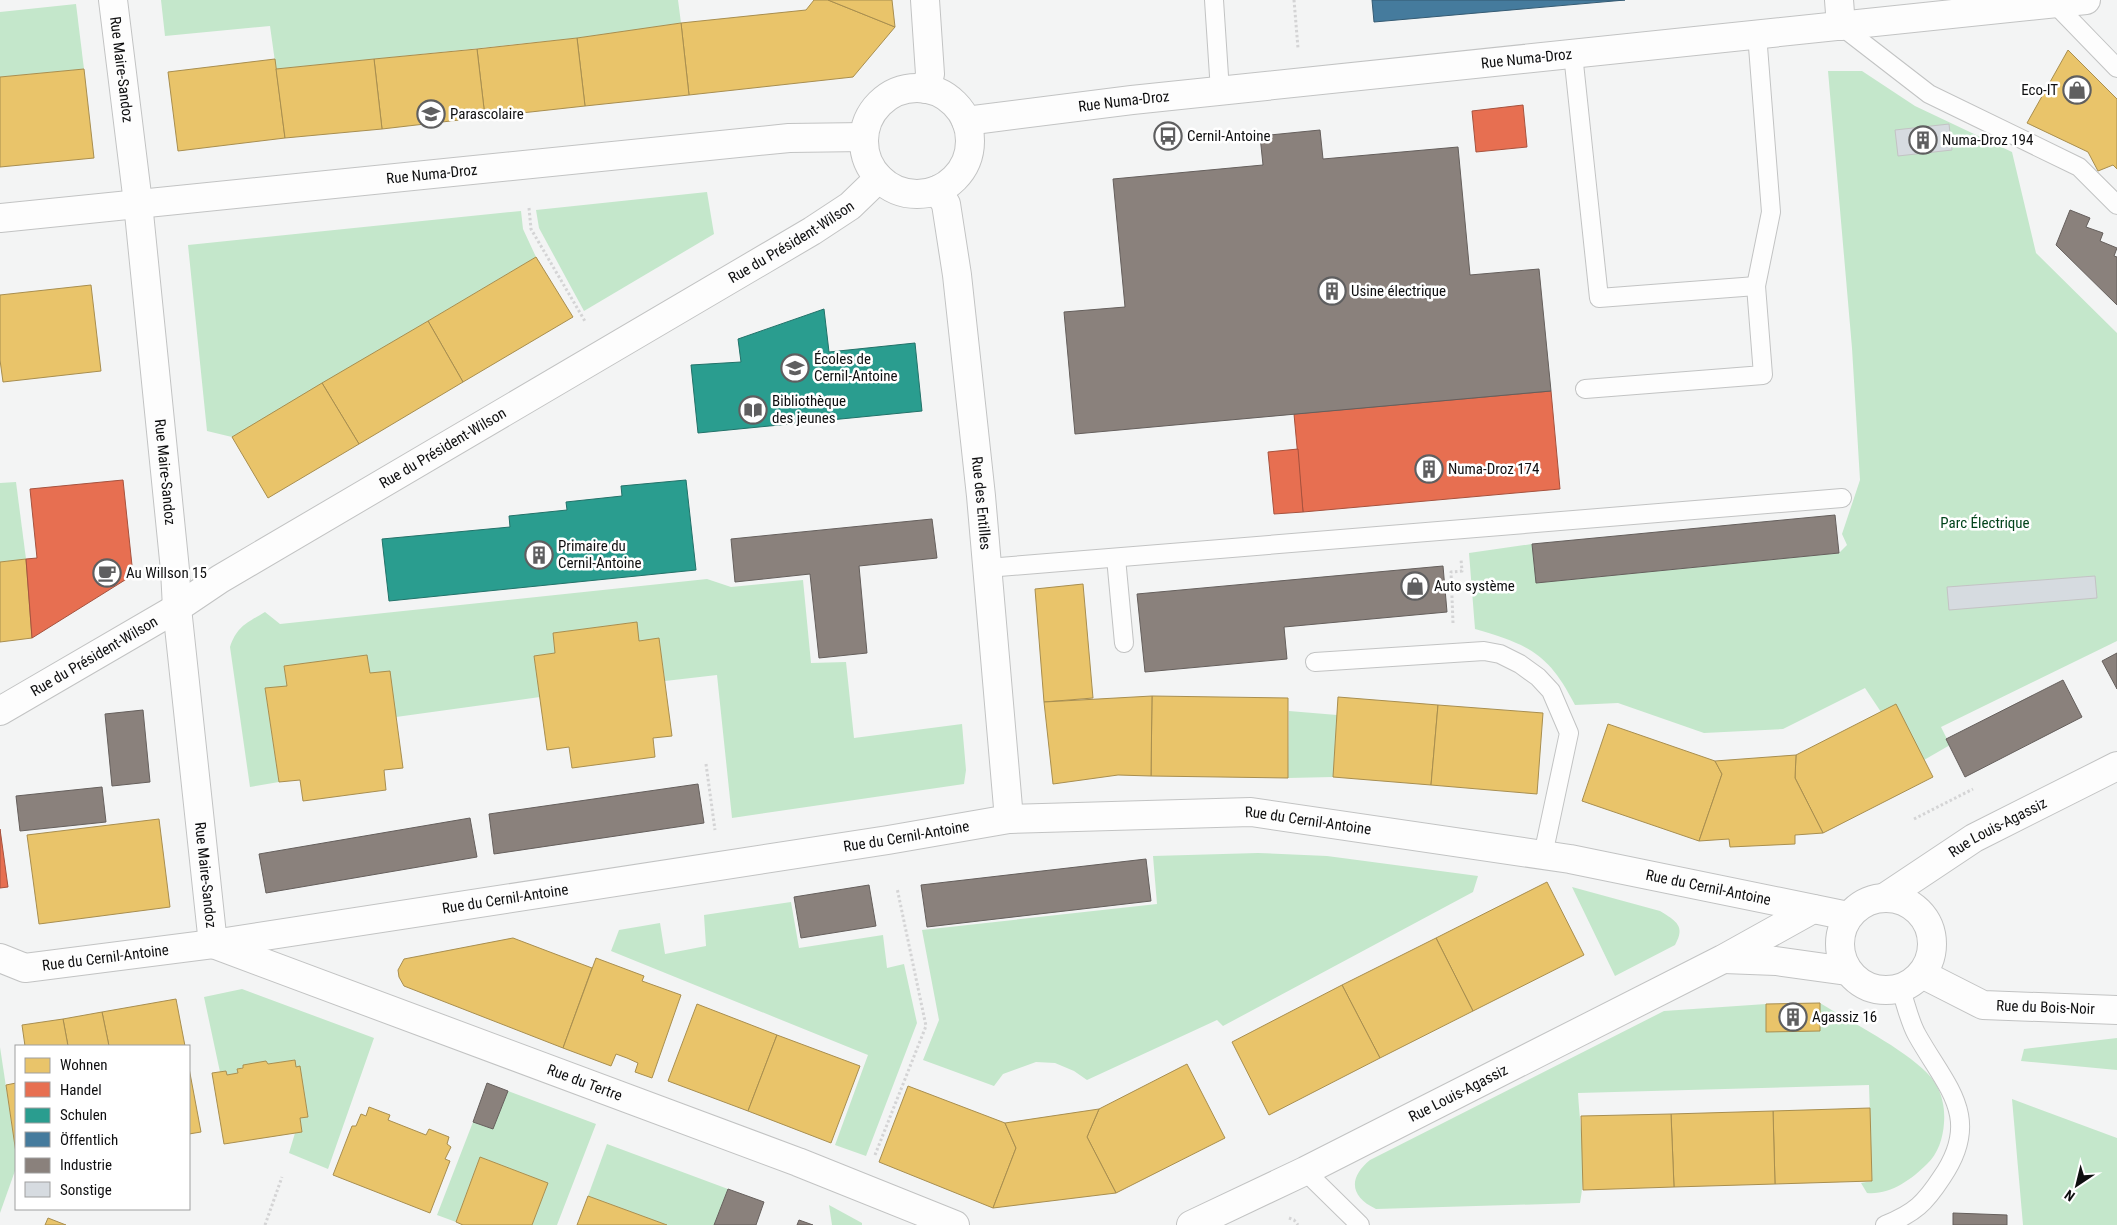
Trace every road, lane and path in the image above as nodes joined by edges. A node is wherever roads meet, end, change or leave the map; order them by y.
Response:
1 (113, 0) edge
2 (925, 0) edge
3 (1214, 0) edge
4 (1294, 0) edge
5 (2086, 0) edge
6 (2054, 3) junction
7 (1840, 13) edge
8 (1758, 34) junction
9 (1299, 51) dead end
10 (1573, 54) junction
11 (2117, 68) edge
12 (926, 89) junction
13 (1220, 91) junction
14 (966, 121) junction
15 (864, 137) junction
16 (879, 178) junction
17 (938, 190) junction
18 (138, 203) junction
19 (2117, 205) edge
20 (529, 208) dead end
21 (0, 218) edge
22 (1756, 286) junction
23 (586, 324) dead end
24 (1585, 389) dead end
25 (1842, 498) dead end
26 (1461, 555) dead end
27 (1116, 558) junction
28 (987, 568) junction
29 (177, 608) junction
30 (1453, 623) dead end
31 (1124, 643) dead end
32 (1315, 662) dead end
33 (40, 688) junction
34 (0, 693) edge
35 (0, 711) edge
36 (706, 764) dead end
37 (2117, 766) edge
38 (1973, 788) dead end
39 (1914, 819) dead end
40 (1008, 820) junction
41 (1543, 855) junction
42 (720, 866) junction
43 (898, 888) dead end
44 (1884, 898) junction
45 (1813, 909) junction
46 (1848, 916) junction
47 (213, 944) junction
48 (0, 958) edge
49 (1723, 959) junction
50 (1848, 971) junction
51 (1911, 981) junction
52 (2117, 1010) edge
53 (878, 1146) dead end
54 (1305, 1171) junction
55 (282, 1176) dead end
56 (265, 1225) edge
57 (955, 1225) edge
58 (1190, 1225) edge
59 (1360, 1225) edge
60 (1885, 1225) edge

1 - 18 street, Rue Maire-Sandoz
2 - 12 street
3 - 13 lane
4 - 9 path
5 - 6 street, Rue Numa-Droz
6 - 7 street, Rue Numa-Droz
6 - 11 lane
7 - 8 street, Rue Numa-Droz
7 - 19 lane
8 - 10 street, Rue Numa-Droz
8 - 22 lane
10 - 13 street, Rue Numa-Droz
10 - 22 lane
12 - 14 street
12 - 15 street
13 - 14 street, Rue Numa-Droz
14 - 17 street
15 - 16 street
15 - 18 street, Rue Numa-Droz
16 - 17 street
16 - 29 street, Rue du Président-Wilson
17 - 28 street, Rue des Entilles
18 - 21 street, Rue Numa-Droz
18 - 29 street, Rue Maire-Sandoz
20 - 23 path
22 - 24 lane
25 - 27 lane
26 - 30 path
27 - 28 lane
27 - 31 lane
28 - 40 street, Rue des Entilles
29 - 33 street, Rue du Président-Wilson
29 - 47 street, Rue Maire-Sandoz
32 - 41 lane
33 - 34 street
33 - 35 street, Rue du Président-Wilson
36 - 42 path
37 - 44 street, Rue Louis-Agassiz
38 - 39 path
40 - 41 street, Rue du Cernil-Antoine
40 - 42 street, Rue du Cernil-Antoine
41 - 45 street, Rue du Cernil-Antoine
42 - 47 street, Rue du Cernil-Antoine
43 - 53 path
44 - 46 street
44 - 51 street
45 - 46 street
45 - 49 street, Rue Louis-Agassiz
46 - 50 street
47 - 48 street, Rue du Cernil-Antoine
47 - 57 street, Rue du Tertre
49 - 50 street
49 - 54 street, Rue Louis-Agassiz
50 - 51 street
51 - 52 street, Rue du Bois-Noir
51 - 60 lane
54 - 58 street, Rue Louis-Agassiz
54 - 59 lane
55 - 56 path

